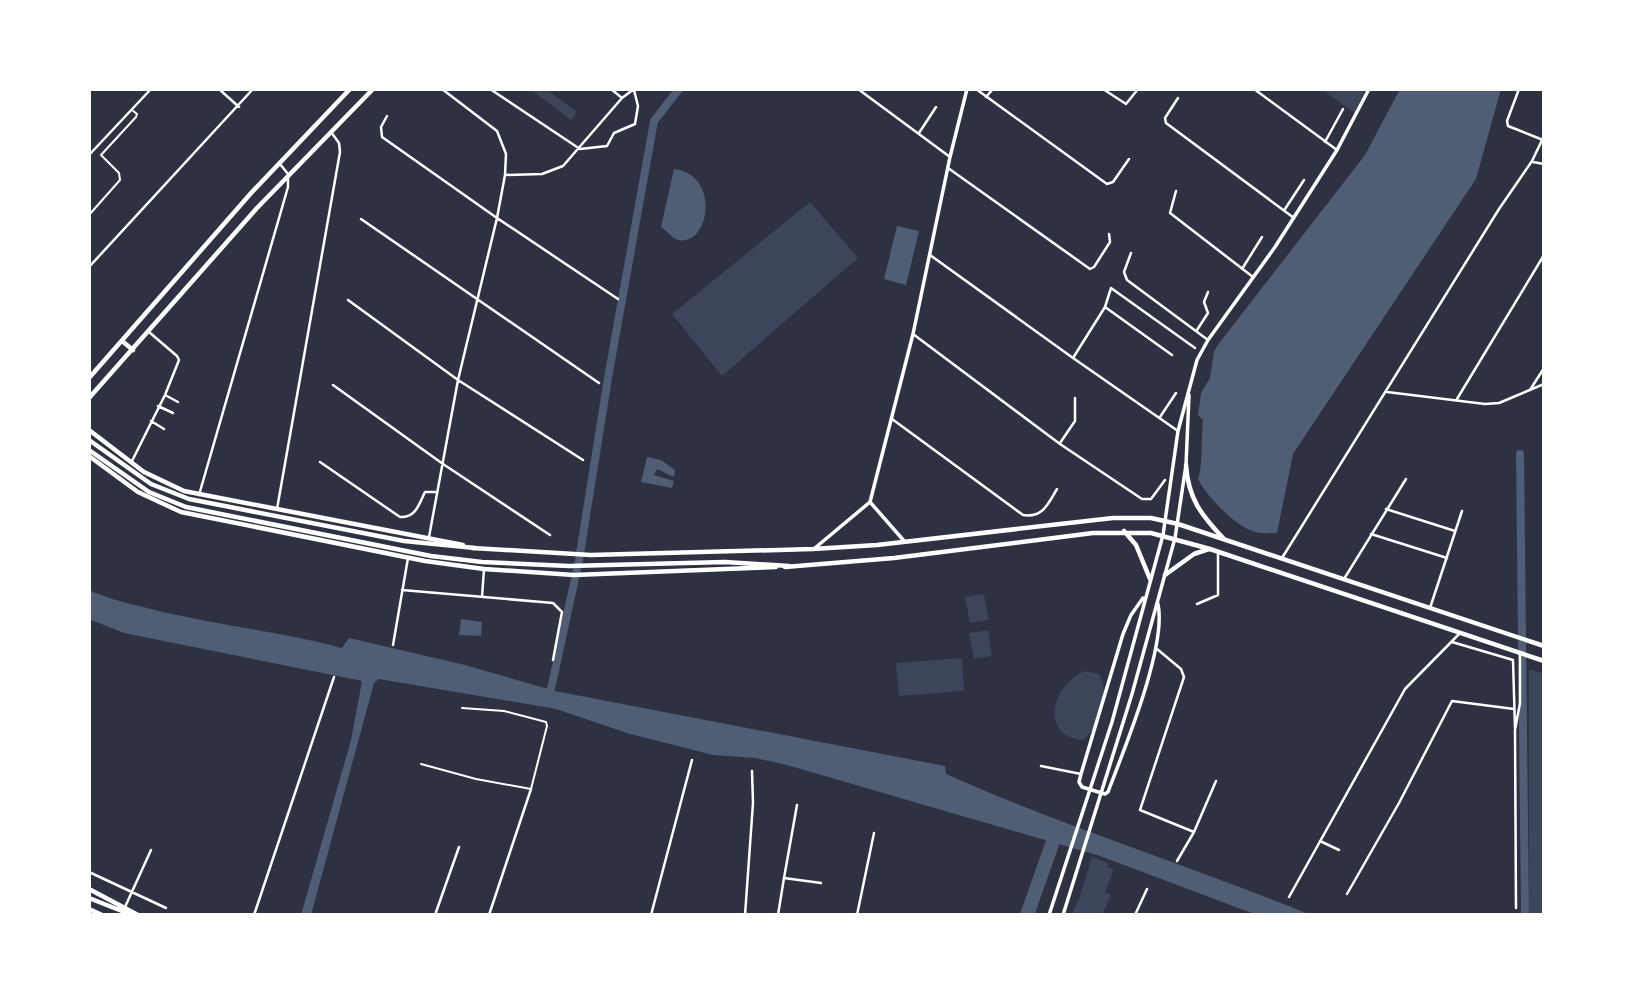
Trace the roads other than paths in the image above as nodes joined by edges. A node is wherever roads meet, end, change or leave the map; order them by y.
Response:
1 (151, 89) edge
2 (219, 89) edge
3 (253, 89) edge
4 (350, 89) edge
5 (373, 89) edge
6 (442, 89) edge
7 (490, 89) edge
8 (611, 89) edge
9 (858, 89) edge
10 (967, 89) edge
11 (976, 89) edge
12 (993, 89) edge
13 (1102, 89) edge
14 (1138, 89) edge
15 (1254, 89) edge
16 (1369, 89) edge
17 (1519, 89) edge
18 (634, 90) edge
19 (986, 97) junction
20 (622, 98) junction
21 (1178, 98) dead end
22 (239, 107) junction
23 (936, 107) dead end
24 (1343, 109) dead end
25 (132, 110) junction
26 (387, 116) dead end
27 (331, 132) junction
28 (918, 134) junction
29 (1543, 138) edge
30 (1325, 142) junction
31 (580, 149) junction
32 (1338, 150) junction
33 (89, 155) edge
34 (950, 157) junction
35 (1129, 159) dead end
36 (1532, 162) junction
37 (279, 163) junction
38 (1544, 164) edge
39 (948, 168) junction
40 (288, 174) junction
41 (505, 175) junction
42 (1304, 180) dead end
43 (1176, 191) dead end
44 (1284, 210) junction
45 (89, 215) edge
46 (497, 218) junction
47 (1294, 218) junction
48 (361, 219) dead end
49 (1109, 234) dead end
50 (1262, 237) dead end
51 (1131, 253) dead end
52 (1544, 254) edge
53 (930, 255) junction
54 (89, 267) edge
55 (1242, 269) junction
56 (1253, 278) junction
57 (1208, 292) dead end
58 (618, 299) dead end
59 (348, 300) dead end
60 (478, 301) junction
61 (1105, 307) junction
62 (1196, 330) junction
63 (149, 332) junction
64 (913, 334) junction
65 (1208, 340) junction
66 (122, 341) junction
67 (1195, 348) dead end
68 (132, 350) junction
69 (1172, 355) dead end
70 (1073, 358) junction
71 (1544, 368) edge
72 (89, 378) edge
73 (458, 380) junction
74 (599, 383) dead end
75 (1544, 384) edge
76 (333, 385) dead end
77 (1189, 390) junction
78 (1530, 390) junction
79 (1387, 392) junction
80 (1176, 393) dead end
81 (165, 395) junction
82 (89, 398) edge
83 (1075, 398) dead end
84 (1457, 400) junction
85 (178, 402) dead end
86 (158, 406) junction
87 (173, 413) dead end
88 (1160, 418) junction
89 (892, 419) junction
90 (151, 421) junction
91 (164, 429) dead end
92 (89, 430) edge
93 (1178, 431) junction
94 (89, 440) edge
95 (1060, 444) junction
96 (89, 450) edge
97 (89, 456) edge
98 (583, 460) dead end
99 (320, 462) dead end
100 (131, 463) junction
101 (443, 464) junction
102 (1186, 465) junction
103 (1406, 479) dead end
104 (1165, 480) dead end
105 (1057, 489) dead end
106 (436, 493) junction
107 (199, 495) junction
108 (870, 502) junction
109 (1386, 509) junction
110 (277, 510) junction
111 (1462, 510) dead end
112 (1166, 521) junction
113 (1178, 524) junction
114 (1124, 531) junction
115 (1455, 531) junction
116 (1371, 534) junction
117 (550, 535) dead end
118 (1163, 535) junction
119 (429, 537) junction
120 (1175, 538) junction
121 (1224, 539) junction
122 (905, 542) junction
123 (475, 548) junction
124 (813, 549) junction
125 (1210, 549) junction
126 (1218, 552) junction
127 (408, 558) junction
128 (1282, 558) junction
129 (1447, 558) junction
130 (789, 566) junction
131 (484, 569) junction
132 (1165, 575) junction
133 (1150, 579) junction
134 (1344, 579) junction
135 (402, 590) junction
136 (1145, 596) junction
137 (482, 598) junction
138 (1158, 602) junction
139 (1197, 604) dead end
140 (1430, 608) junction
141 (1461, 632) junction
142 (1452, 642) junction
143 (393, 645) dead end
144 (1544, 646) edge
145 (1155, 648) junction
146 (1520, 653) junction
147 (553, 660) dead end
148 (1544, 661) edge
149 (334, 677) dead end
150 (462, 708) dead end
151 (1514, 709) junction
152 (1515, 730) junction
153 (692, 760) dead end
154 (421, 764) dead end
155 (1041, 766) dead end
156 (752, 771) dead end
157 (1081, 774) junction
158 (1216, 781) dead end
159 (531, 789) junction
160 (797, 805) dead end
161 (1194, 832) junction
162 (874, 833) dead end
163 (1320, 841) junction
164 (458, 847) dead end
165 (151, 850) dead end
166 (1339, 850) dead end
167 (1177, 861) dead end
168 (89, 872) edge
169 (784, 878) junction
170 (821, 883) dead end
171 (89, 889) edge
172 (1147, 889) dead end
173 (132, 892) junction
174 (1347, 894) dead end
175 (1289, 897) dead end
176 (89, 898) edge
177 (125, 907) junction
178 (166, 908) dead end
179 (1516, 908) dead end
180 (89, 909) edge
181 (103, 915) edge
182 (132, 915) edge
183 (138, 915) edge
184 (254, 915) edge
185 (435, 915) edge
186 (489, 915) edge
187 (650, 915) edge
188 (744, 915) edge
189 (778, 915) edge
190 (857, 915) edge
191 (1049, 915) edge
192 (1063, 915) edge
193 (1135, 915) edge

1 - 25 street
2 - 22 street
3 - 22 street
4 - 37 main road
5 - 27 main road
6 - 41 street
7 - 31 street
8 - 20 street
9 - 28 street
10 - 34 street
11 - 19 street
12 - 19 street
13 - 14 street
15 - 30 street
16 - 32 street
17 - 29 street
18 - 20 street
18 - 31 street
19 - 35 street
20 - 31 street
21 - 44 street
22 - 54 street
23 - 28 street
24 - 30 street
25 - 33 street
25 - 45 lane
26 - 46 street
27 - 40 main road
27 - 110 street
28 - 34 street
29 - 36 street
30 - 32 street
31 - 41 street
32 - 47 street
34 - 39 street
36 - 38 street
36 - 79 street
37 - 40 street
37 - 66 main road
39 - 49 street
39 - 53 street
40 - 63 main road
40 - 107 street
41 - 46 street
42 - 44 street
43 - 55 street
44 - 47 street
46 - 58 street
46 - 60 street
47 - 56 street
48 - 60 street
50 - 55 street
51 - 62 street
52 - 84 street
53 - 64 street
53 - 70 street
55 - 56 street
56 - 65 street
57 - 62 street
59 - 73 street
60 - 73 street
60 - 74 street
61 - 67 street
61 - 69 street
61 - 70 street
62 - 65 street
63 - 68 main road
63 - 81 street
64 - 89 street
64 - 95 street
65 - 77 street
66 - 68 main road
66 - 72 main road
68 - 82 main road
70 - 88 street
71 - 78 street
73 - 98 street
73 - 101 street
75 - 78 street
76 - 101 street
77 - 93 street
77 - 102 street
78 - 84 street
79 - 84 street
79 - 128 street
80 - 88 street
81 - 85 street
81 - 86 street
83 - 95 street
86 - 87 street
86 - 90 street
88 - 93 street
89 - 105 street
89 - 108 street
90 - 91 street
90 - 100 street
92 - 100 main road
93 - 112 street
94 - 123 main road
95 - 104 street
96 - 130 main road
97 - 127 main road
99 - 106 street
100 - 107 main road
101 - 106 street
101 - 117 street
102 - 113 street
102 - 121 main road
103 - 109 street
106 - 119 street
107 - 110 main road
108 - 122 street
108 - 124 street
109 - 115 street
109 - 116 street
110 - 119 main road
111 - 115 street
112 - 113 main road
112 - 118 street
112 - 122 main road
113 - 120 street
113 - 121 main road
114 - 118 main road
114 - 130 main road
114 - 133 main road
115 - 129 street
116 - 129 street
116 - 134 street
118 - 120 main road
118 - 133 street
119 - 123 main road
120 - 125 main road
120 - 132 street
121 - 128 main road
122 - 124 main road
123 - 124 main road
125 - 126 main road
125 - 132 main road
126 - 139 street
126 - 141 main road
127 - 131 main road
127 - 135 street
128 - 134 main road
129 - 140 street
130 - 131 main road
131 - 137 street
132 - 138 street
133 - 136 street
134 - 140 main road
135 - 137 street
135 - 143 street
136 - 157 street
136 - 191 street
137 - 147 street
138 - 145 street
138 - 192 street
140 - 144 main road
141 - 142 street
141 - 146 main road
142 - 151 street
142 - 163 street
145 - 157 street
145 - 161 street
146 - 148 main road
146 - 152 street
149 - 184 street
150 - 159 lane
151 - 152 street
151 - 174 street
152 - 179 street
153 - 187 street
154 - 159 lane
155 - 157 street
156 - 188 street
158 - 161 street
159 - 186 street
160 - 169 street
161 - 167 street
162 - 190 street
163 - 166 street
163 - 175 street
164 - 185 street
165 - 173 street
168 - 173 street
169 - 170 street
169 - 189 street
171 - 177 main road
172 - 193 street
173 - 177 street
173 - 178 street
176 - 182 main road
177 - 183 main road
180 - 181 main road

